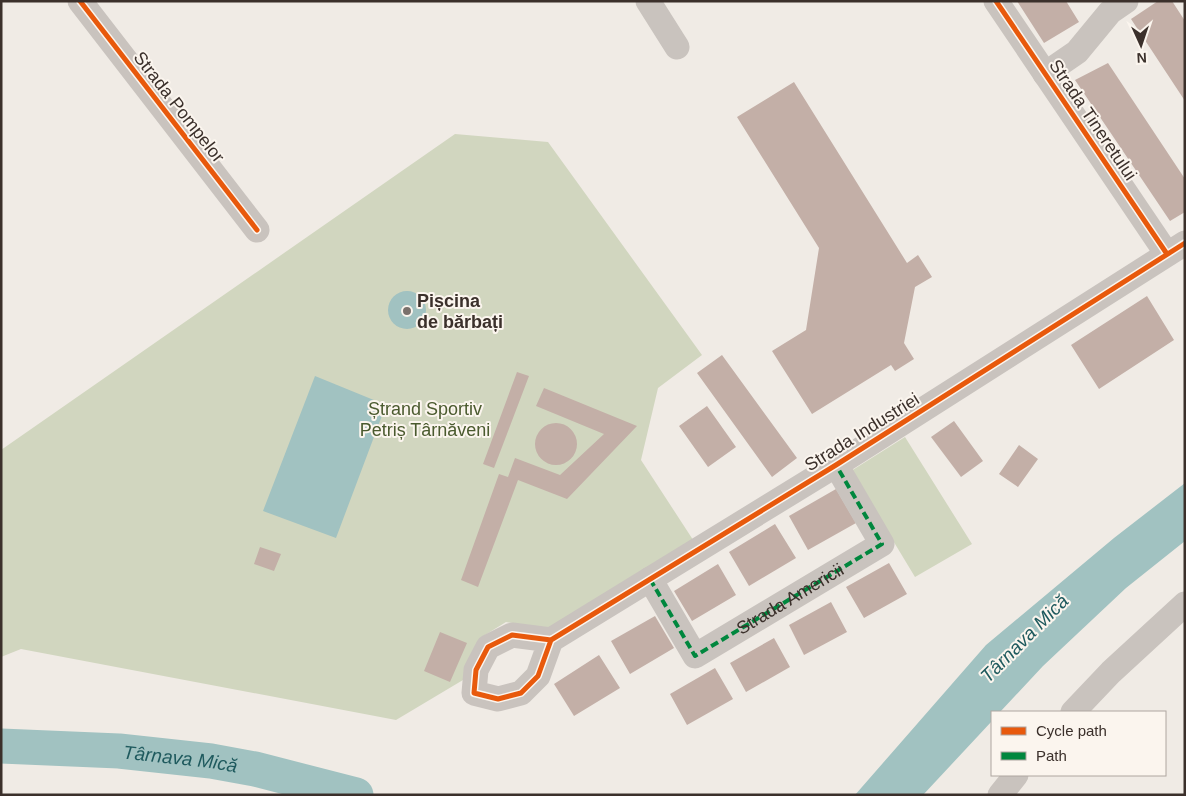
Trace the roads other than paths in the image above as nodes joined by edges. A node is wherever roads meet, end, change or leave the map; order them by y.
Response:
1 (80, 1) edge
2 (648, 1) edge
3 (996, 1) edge
4 (1126, 1) edge
5 (677, 48) dead end
6 (1045, 74) junction
7 (257, 230) dead end
8 (1176, 249) edge
9 (836, 465) junction
10 (650, 579) junction
11 (1185, 604) edge
12 (551, 640) dead end
13 (1074, 711) edge
14 (1015, 776) edge
15 (1000, 795) edge

1 - 7 street, Strada Pompelor
2 - 5 street
3 - 6 street, Strada Tineretului
4 - 6 street
6 - 8 street, Strada Tineretului
8 - 9 street, Strada Industriei
9 - 10 street, Strada Industriei
9 - 10 street, Strada Americii
10 - 12 street, Strada Industriei
11 - 13 street
14 - 15 street

